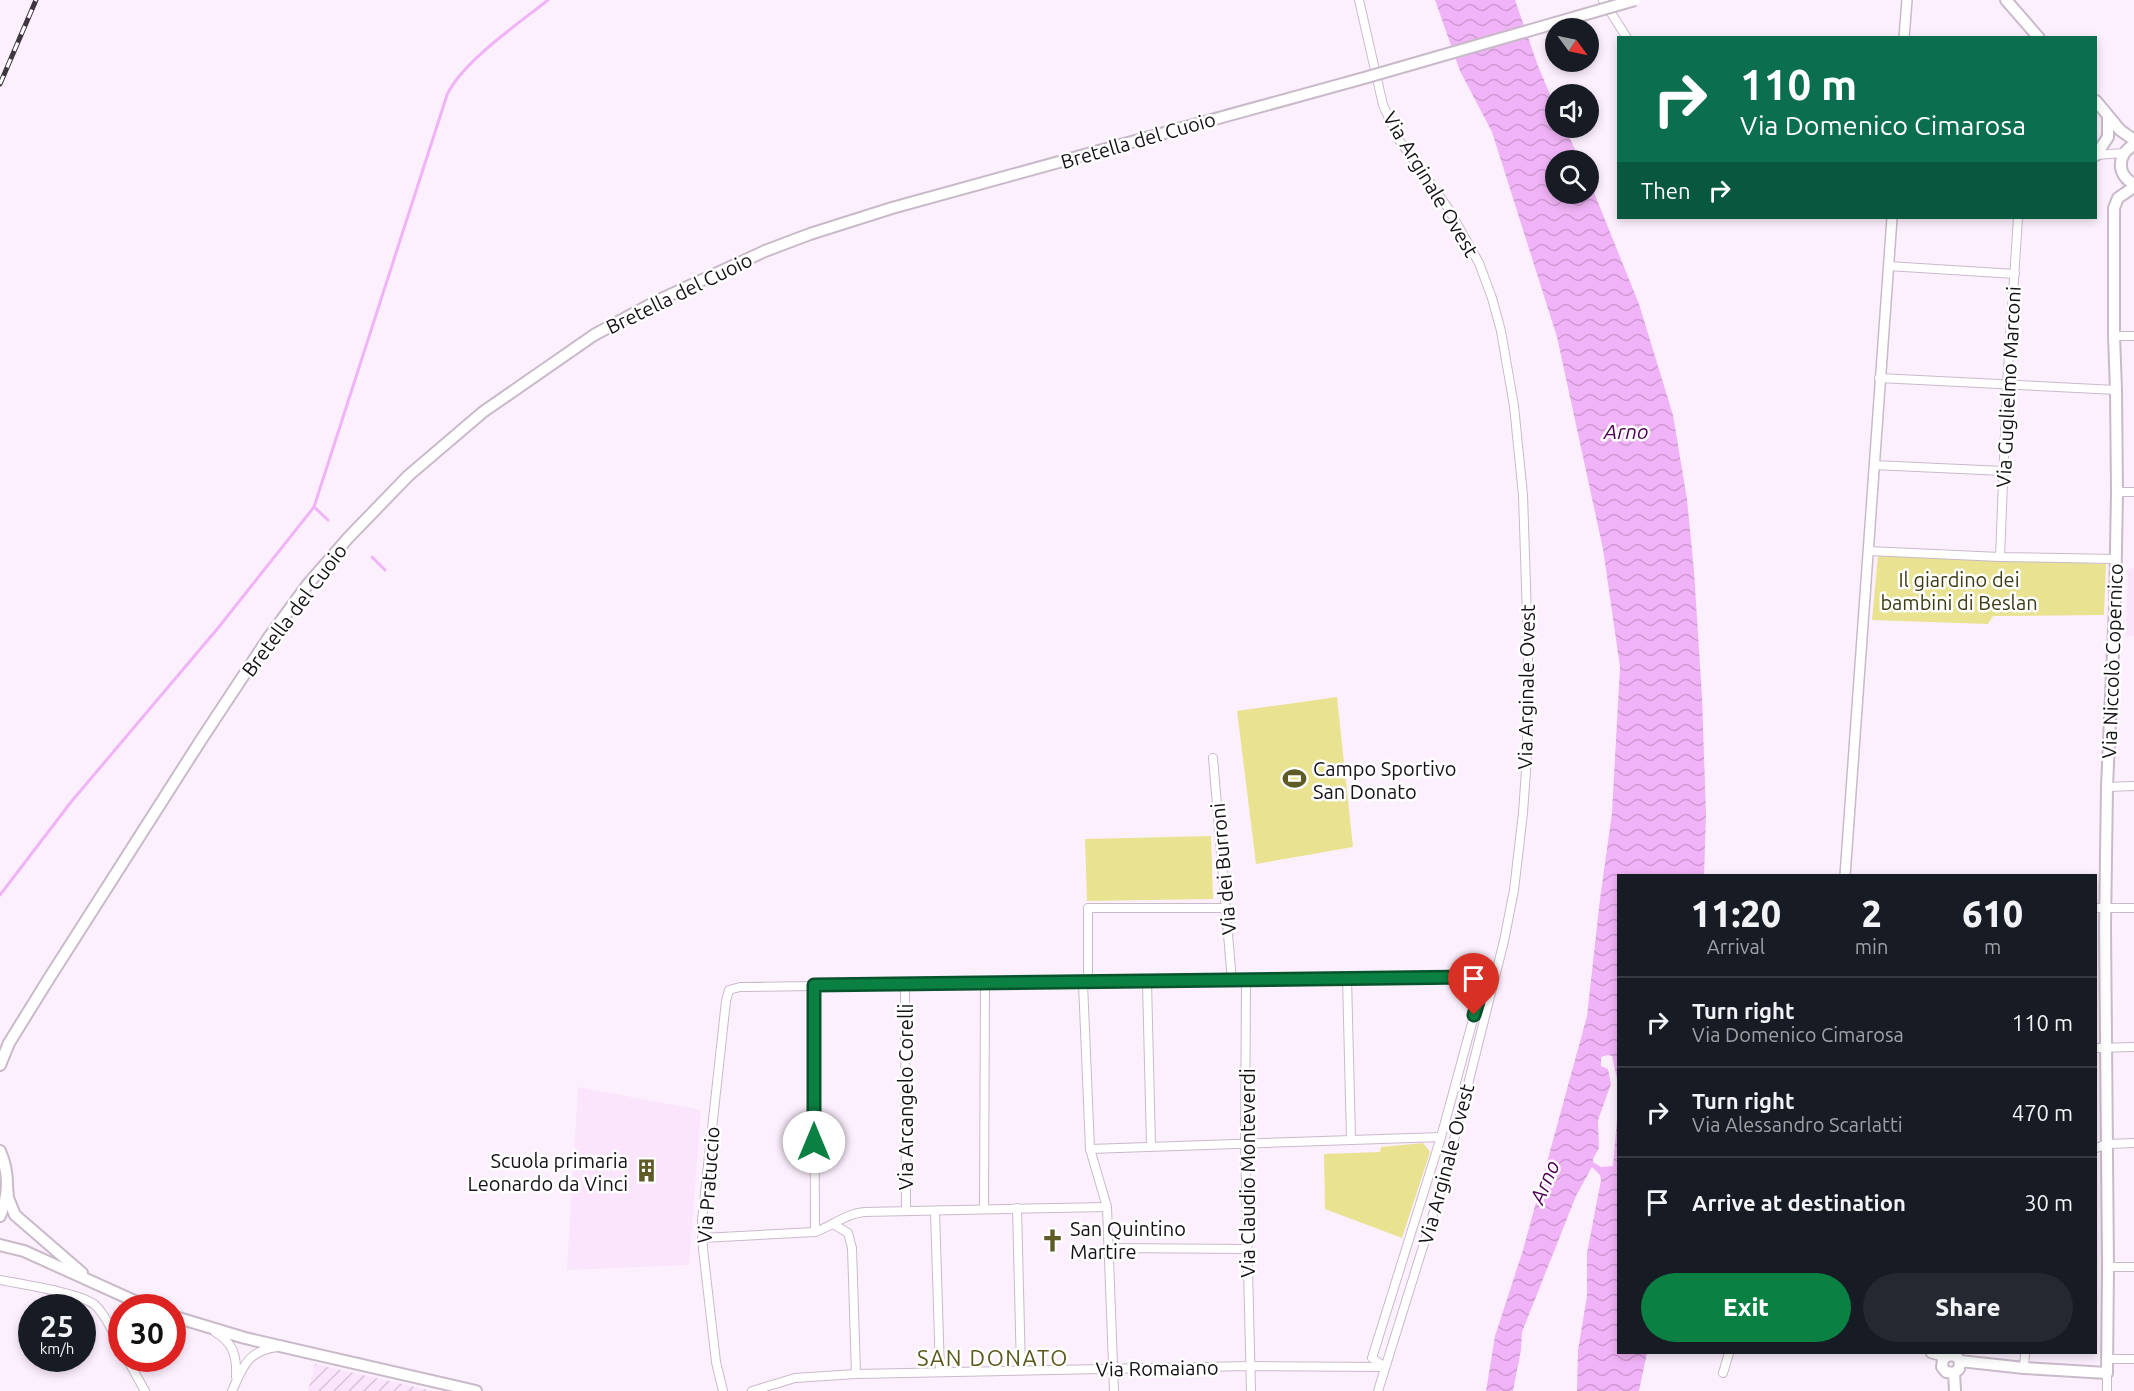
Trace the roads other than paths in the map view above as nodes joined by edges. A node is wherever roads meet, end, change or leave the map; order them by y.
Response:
1 (1359, 0) edge
2 (1603, 0) edge
3 (1635, 0) edge
4 (1907, 0) edge
5 (2006, 0) edge
6 (1626, 36) edge
7 (1904, 36) edge
8 (2038, 36) edge
9 (2097, 102) edge
10 (2108, 116) junction
11 (2128, 150) edge
12 (2097, 154) edge
13 (2097, 155) edge
14 (2134, 186) edge
15 (1892, 219) edge
16 (2018, 219) edge
17 (1888, 266) junction
18 (2015, 274) junction
19 (2114, 336) junction
20 (2134, 336) edge
21 (1879, 378) junction
22 (2007, 384) junction
23 (2116, 390) junction
24 (1874, 465) junction
25 (2003, 471) junction
26 (2117, 492) junction
27 (2134, 492) edge
28 (1869, 551) junction
29 (2000, 557) junction
30 (2116, 559) junction
31 (1214, 758) dead end
32 (2134, 786) edge
33 (2107, 787) junction
34 (1845, 874) edge
35 (1226, 908) junction
36 (2101, 908) edge
37 (2134, 908) edge
38 (1347, 978) junction
39 (1232, 981) junction
40 (1246, 981) junction
41 (1086, 982) junction
42 (1146, 982) junction
43 (985, 984) junction
44 (814, 985) junction
45 (905, 985) junction
46 (20, 1025) junction
47 (2134, 1047) edge
48 (2100, 1048) edge
49 (0, 1050) edge
50 (0, 1065) edge
51 (1441, 1137) junction
52 (1351, 1139) junction
53 (2134, 1143) edge
54 (1245, 1144) junction
55 (2107, 1144) junction
56 (1148, 1146) junction
57 (2097, 1148) edge
58 (1090, 1149) junction
59 (0, 1152) edge
60 (7, 1186) junction
61 (1107, 1206) junction
62 (1017, 1208) junction
63 (984, 1209) junction
64 (906, 1210) junction
65 (935, 1211) junction
66 (0, 1216) edge
67 (833, 1224) junction
68 (814, 1232) junction
69 (702, 1238) junction
70 (0, 1245) edge
71 (1109, 1248) junction
72 (1247, 1249) junction
73 (2108, 1267) junction
74 (2134, 1267) edge
75 (0, 1280) edge
76 (97, 1284) junction
77 (119, 1294) edge
78 (186, 1321) edge
79 (108, 1325) edge
80 (210, 1329) junction
81 (241, 1337) junction
82 (285, 1346) junction
83 (232, 1347) junction
84 (1729, 1354) edge
85 (1937, 1354) edge
86 (2025, 1354) edge
87 (249, 1357) junction
88 (1955, 1357) edge
89 (2107, 1359) junction
90 (2134, 1359) edge
91 (1251, 1366) junction
92 (1385, 1367) junction
93 (1114, 1368) junction
94 (2024, 1368) junction
95 (1022, 1370) junction
96 (940, 1371) junction
97 (134, 1372) edge
98 (1723, 1373) dead end
99 (1954, 1373) junction
100 (2107, 1373) junction
101 (856, 1374) junction
102 (236, 1382) junction
103 (145, 1391) edge
104 (232, 1391) edge
105 (476, 1391) edge
106 (723, 1391) edge
107 (752, 1391) edge
108 (1114, 1391) edge
109 (1251, 1391) edge
110 (1378, 1391) edge
111 (1955, 1391) edge
112 (2107, 1391) edge

1 - 92 street, Via Arginale Ovest
2 - 6 street
3 - 46 main road, Bretella del Cuoio, bridge
4 - 7 street
5 - 8 main road
9 - 10 main road
10 - 11 main road
10 - 12 main road
11 - 13 street
11 - 14 main road
14 - 19 main road, Via Niccolò Copernico
15 - 17 street
16 - 18 street, Via Guglielmo Marconi
17 - 18 street
17 - 21 street
18 - 22 street, Via Guglielmo Marconi
19 - 20 street
19 - 23 main road, Via Niccolò Copernico
21 - 22 street
21 - 24 street
22 - 23 street
22 - 25 street, Via Guglielmo Marconi
23 - 26 main road, Via Niccolò Copernico
24 - 25 street
24 - 28 street
25 - 29 street, Via Guglielmo Marconi
26 - 27 street
26 - 30 main road, Via Niccolò Copernico
28 - 29 street
28 - 34 street
29 - 30 street
30 - 33 main road, Via Niccolò Copernico
31 - 35 street, Via dei Burroni
32 - 33 street
33 - 36 main road, Via Niccolò Copernico
35 - 39 street, Via dei Burroni
35 - 41 street
36 - 37 street
36 - 48 main road, Via Niccolò Copernico
38 - 40 street
38 - 51 street
38 - 52 street
39 - 40 street
39 - 42 street
40 - 54 street, Via Claudio Monteverdi
41 - 42 street
41 - 43 street
41 - 58 street
42 - 56 street
43 - 45 street
43 - 63 street
44 - 45 street
44 - 68 street
44 - 69 street, Via Pratuccio
45 - 64 street, Via Arcangelo Corelli
46 - 49 main road, Bretella del Cuoio
46 - 50 main road, Bretella del Cuoio
47 - 48 street
48 - 55 main road, Via Niccolò Copernico
51 - 52 street
51 - 92 street
52 - 54 street
53 - 55 street
54 - 56 street
54 - 72 street, Via Claudio Monteverdi
55 - 57 street
55 - 73 main road, Via Niccolò Copernico
56 - 58 street
58 - 61 street
59 - 60 main road
60 - 66 main road
60 - 76 main road
61 - 62 street
61 - 71 street
62 - 63 street
62 - 95 street
63 - 65 street
64 - 65 street
64 - 67 street
65 - 96 street
67 - 68 street
67 - 101 street
68 - 69 street
69 - 106 street, Via Pratuccio
70 - 76 main road
71 - 72 street
71 - 93 street
72 - 91 street, Via Claudio Monteverdi
73 - 74 street
73 - 89 main road, Via Niccolò Copernico
75 - 79 street
76 - 77 main road
78 - 80 main road
80 - 81 main road
80 - 83 street
81 - 82 main road
81 - 83 street
81 - 87 street
82 - 87 street
82 - 105 main road
83 - 102 street
84 - 98 street
85 - 88 street
86 - 94 street
87 - 102 street
88 - 94 main road
88 - 99 main road
88 - 99 main road
89 - 90 street
89 - 100 main road, Via Niccolò Copernico
91 - 92 street, Via Romaiano
91 - 93 street, Via Romaiano
91 - 109 street, Via Claudio Monteverdi
92 - 110 street, Via Arginale Ovest
93 - 95 street, Via Romaiano
93 - 108 street
94 - 100 main road
95 - 96 street, Via Romaiano
96 - 101 street, Via Romaiano
97 - 103 street
99 - 111 main road
100 - 112 street
101 - 107 street, Via Romaiano
102 - 104 street

